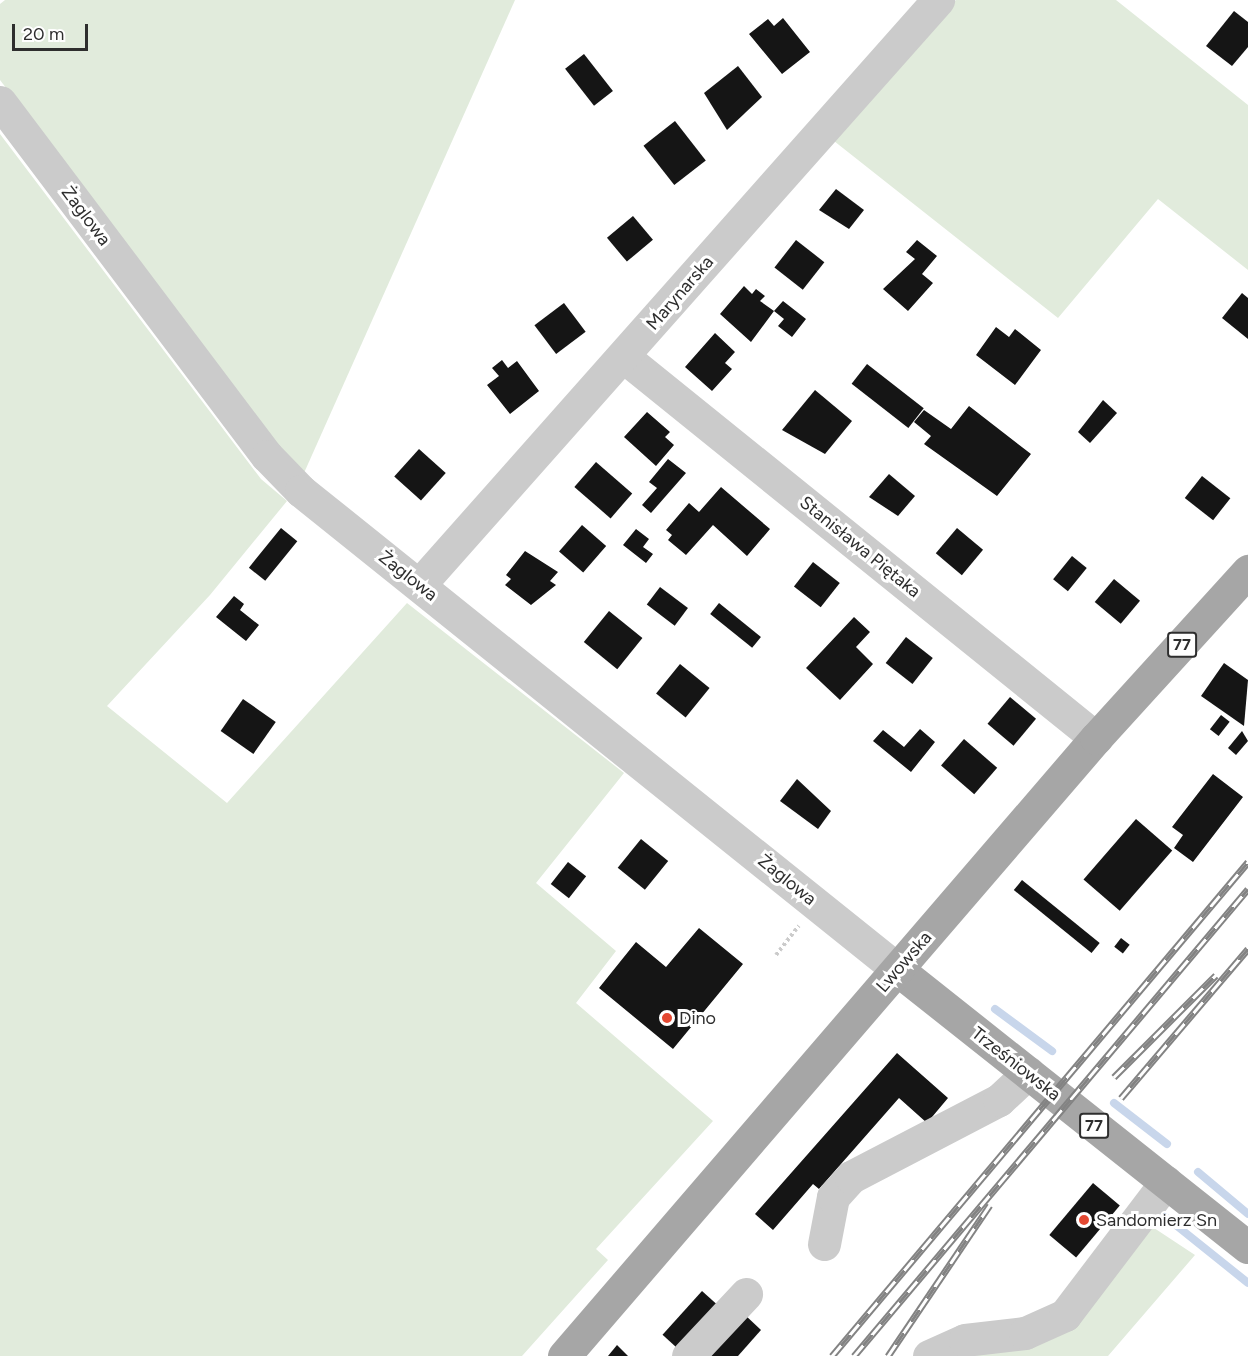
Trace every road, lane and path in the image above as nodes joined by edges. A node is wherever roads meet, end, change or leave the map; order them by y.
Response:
1 (938, 0) edge
2 (0, 102) edge
3 (624, 357) junction
4 (1248, 571) edge
5 (420, 585) junction
6 (1096, 738) junction
7 (805, 919) dead end
8 (776, 955) dead end
9 (898, 970) junction
10 (1028, 1073) junction
11 (1166, 1182) junction
12 (824, 1244) dead end
13 (1248, 1247) edge
14 (746, 1294) dead end
15 (564, 1356) edge
16 (688, 1356) edge
17 (929, 1356) edge

1 - 3 street, Marynarska
2 - 5 street, Żaglowa
3 - 5 street, Marynarska
3 - 6 street, Stanisława Piętaka
4 - 6 main road, Lwowska / 77
5 - 9 street, Żaglowa
6 - 9 main road, Lwowska / 77
7 - 8 path
9 - 10 main road, Trześniowska / 77
9 - 15 main road, Lwowska
10 - 11 main road, Trześniowska / 77
10 - 12 street
11 - 13 main road, Trześniowska / 77
11 - 17 street
14 - 16 street

